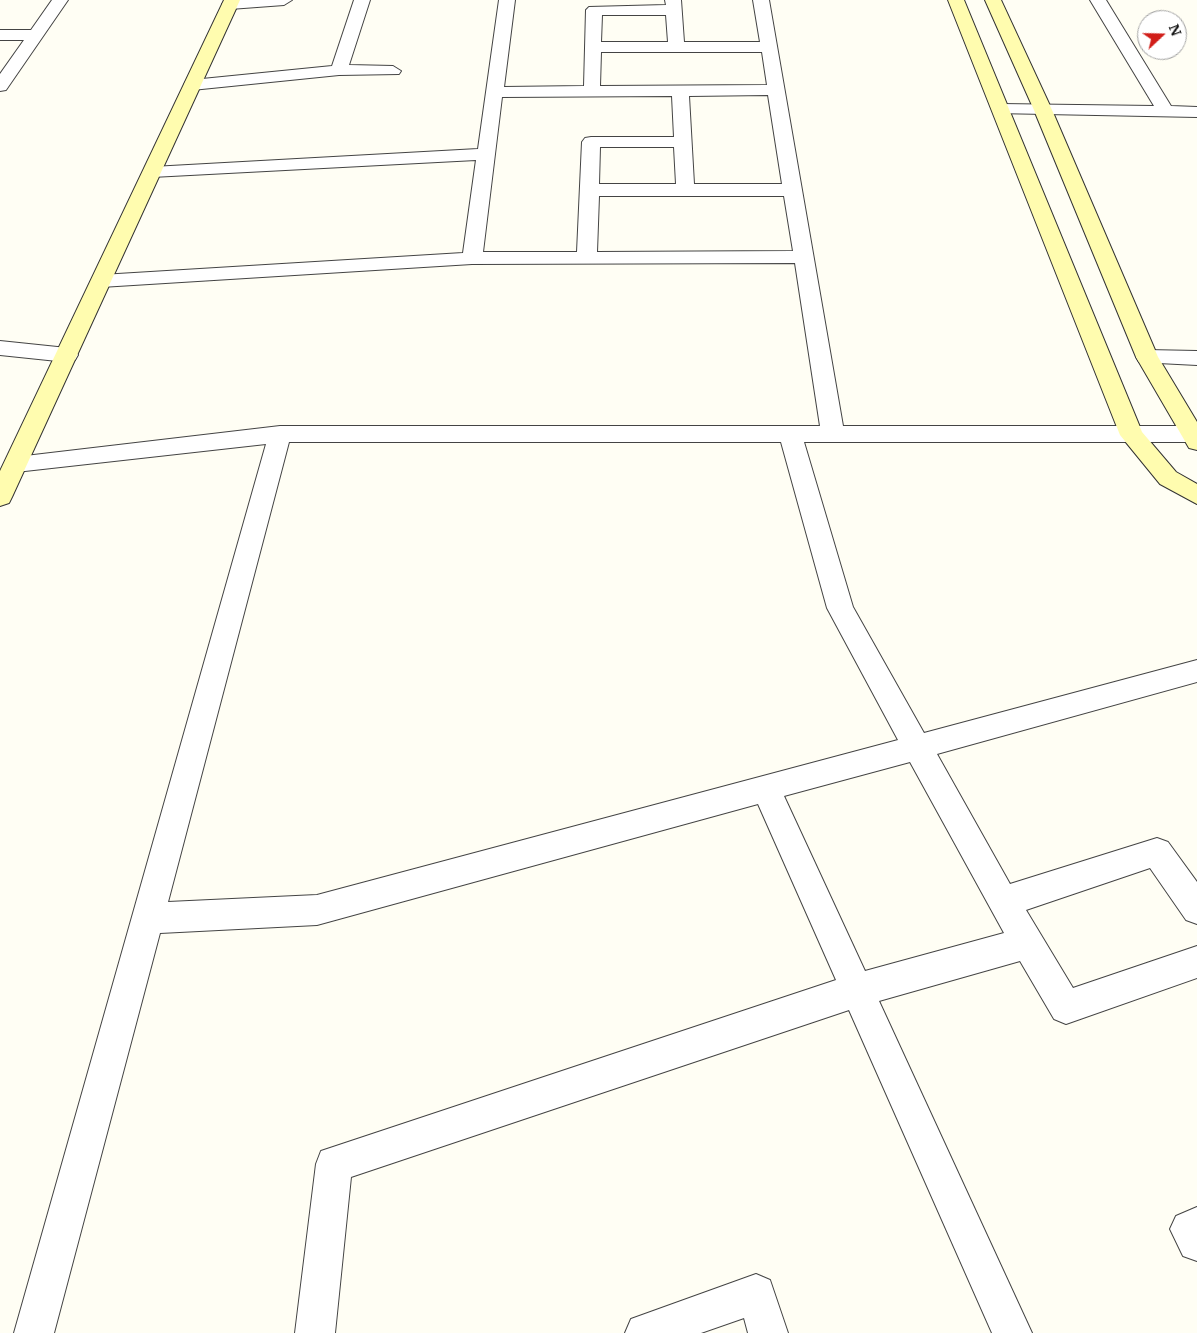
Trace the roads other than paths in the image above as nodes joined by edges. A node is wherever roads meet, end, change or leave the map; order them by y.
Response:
1 (60, 0) edge
2 (284, 0) edge
3 (362, 0) edge
4 (507, 0) edge
5 (761, 0) edge
6 (956, 0) edge
7 (993, 0) edge
8 (1098, 0) edge
9 (231, 2) edge
10 (673, 5) edge
11 (0, 35) edge
12 (35, 36) junction
13 (593, 47) junction
14 (676, 47) junction
15 (769, 47) junction
16 (339, 70) junction
17 (393, 71) dead end
18 (192, 85) junction
19 (0, 86) edge
20 (680, 90) junction
21 (776, 90) junction
22 (592, 91) junction
23 (495, 92) junction
24 (1000, 109) junction
25 (1044, 110) junction
26 (1166, 112) junction
27 (1197, 112) edge
28 (683, 142) junction
29 (486, 154) junction
30 (152, 172) junction
31 (589, 190) junction
32 (685, 190) junction
33 (793, 190) junction
34 (804, 257) junction
35 (472, 258) junction
36 (588, 258) junction
37 (101, 281) junction
38 (0, 348) edge
39 (66, 355) junction
40 (1147, 357) junction
41 (1197, 358) edge
42 (280, 434) junction
43 (790, 434) junction
44 (833, 434) junction
45 (1132, 434) junction
46 (1194, 438) edge
47 (16, 464) junction
48 (1197, 494) edge
49 (0, 497) edge
50 (1197, 671) edge
51 (918, 747) junction
52 (766, 789) junction
53 (1192, 894) edge
54 (1003, 902) junction
55 (147, 918) junction
56 (1027, 943) junction
57 (1197, 962) edge
58 (857, 990) junction
59 (1197, 1226) edge
60 (1197, 1242) edge
61 (34, 1333) edge
62 (315, 1333) edge
63 (645, 1333) edge
64 (768, 1333) edge
65 (1012, 1333) edge

1 - 12 street
2 - 9 street
3 - 16 street
4 - 23 street
5 - 15 street
6 - 24 street
7 - 25 street
8 - 26 street
9 - 18 street
10 - 13 street
10 - 14 street
11 - 12 street
12 - 19 street
13 - 14 street
13 - 22 street
14 - 15 street
15 - 21 street
16 - 17 street
16 - 18 street
18 - 30 street
20 - 21 street
20 - 22 street
20 - 28 street
21 - 33 street
22 - 23 street
23 - 29 street
24 - 25 street
24 - 45 street
25 - 26 street
25 - 40 street
26 - 27 street
28 - 31 street
28 - 32 street
29 - 30 street
29 - 35 street
30 - 37 street
31 - 32 street
31 - 36 street
32 - 33 street
33 - 34 street
34 - 36 street
34 - 44 street
35 - 36 street
35 - 37 street
37 - 39 street
38 - 39 street
39 - 47 street
40 - 41 street
40 - 46 street
42 - 43 street
42 - 47 street
42 - 55 street
43 - 44 street
43 - 51 street
44 - 45 street
45 - 46 street
45 - 48 street
47 - 49 street
50 - 51 street
51 - 52 street
51 - 54 street
52 - 55 street
52 - 58 street
53 - 54 street
54 - 56 street
55 - 61 street
56 - 57 street
56 - 58 street
58 - 62 street
58 - 65 street
59 - 60 street
63 - 64 street

